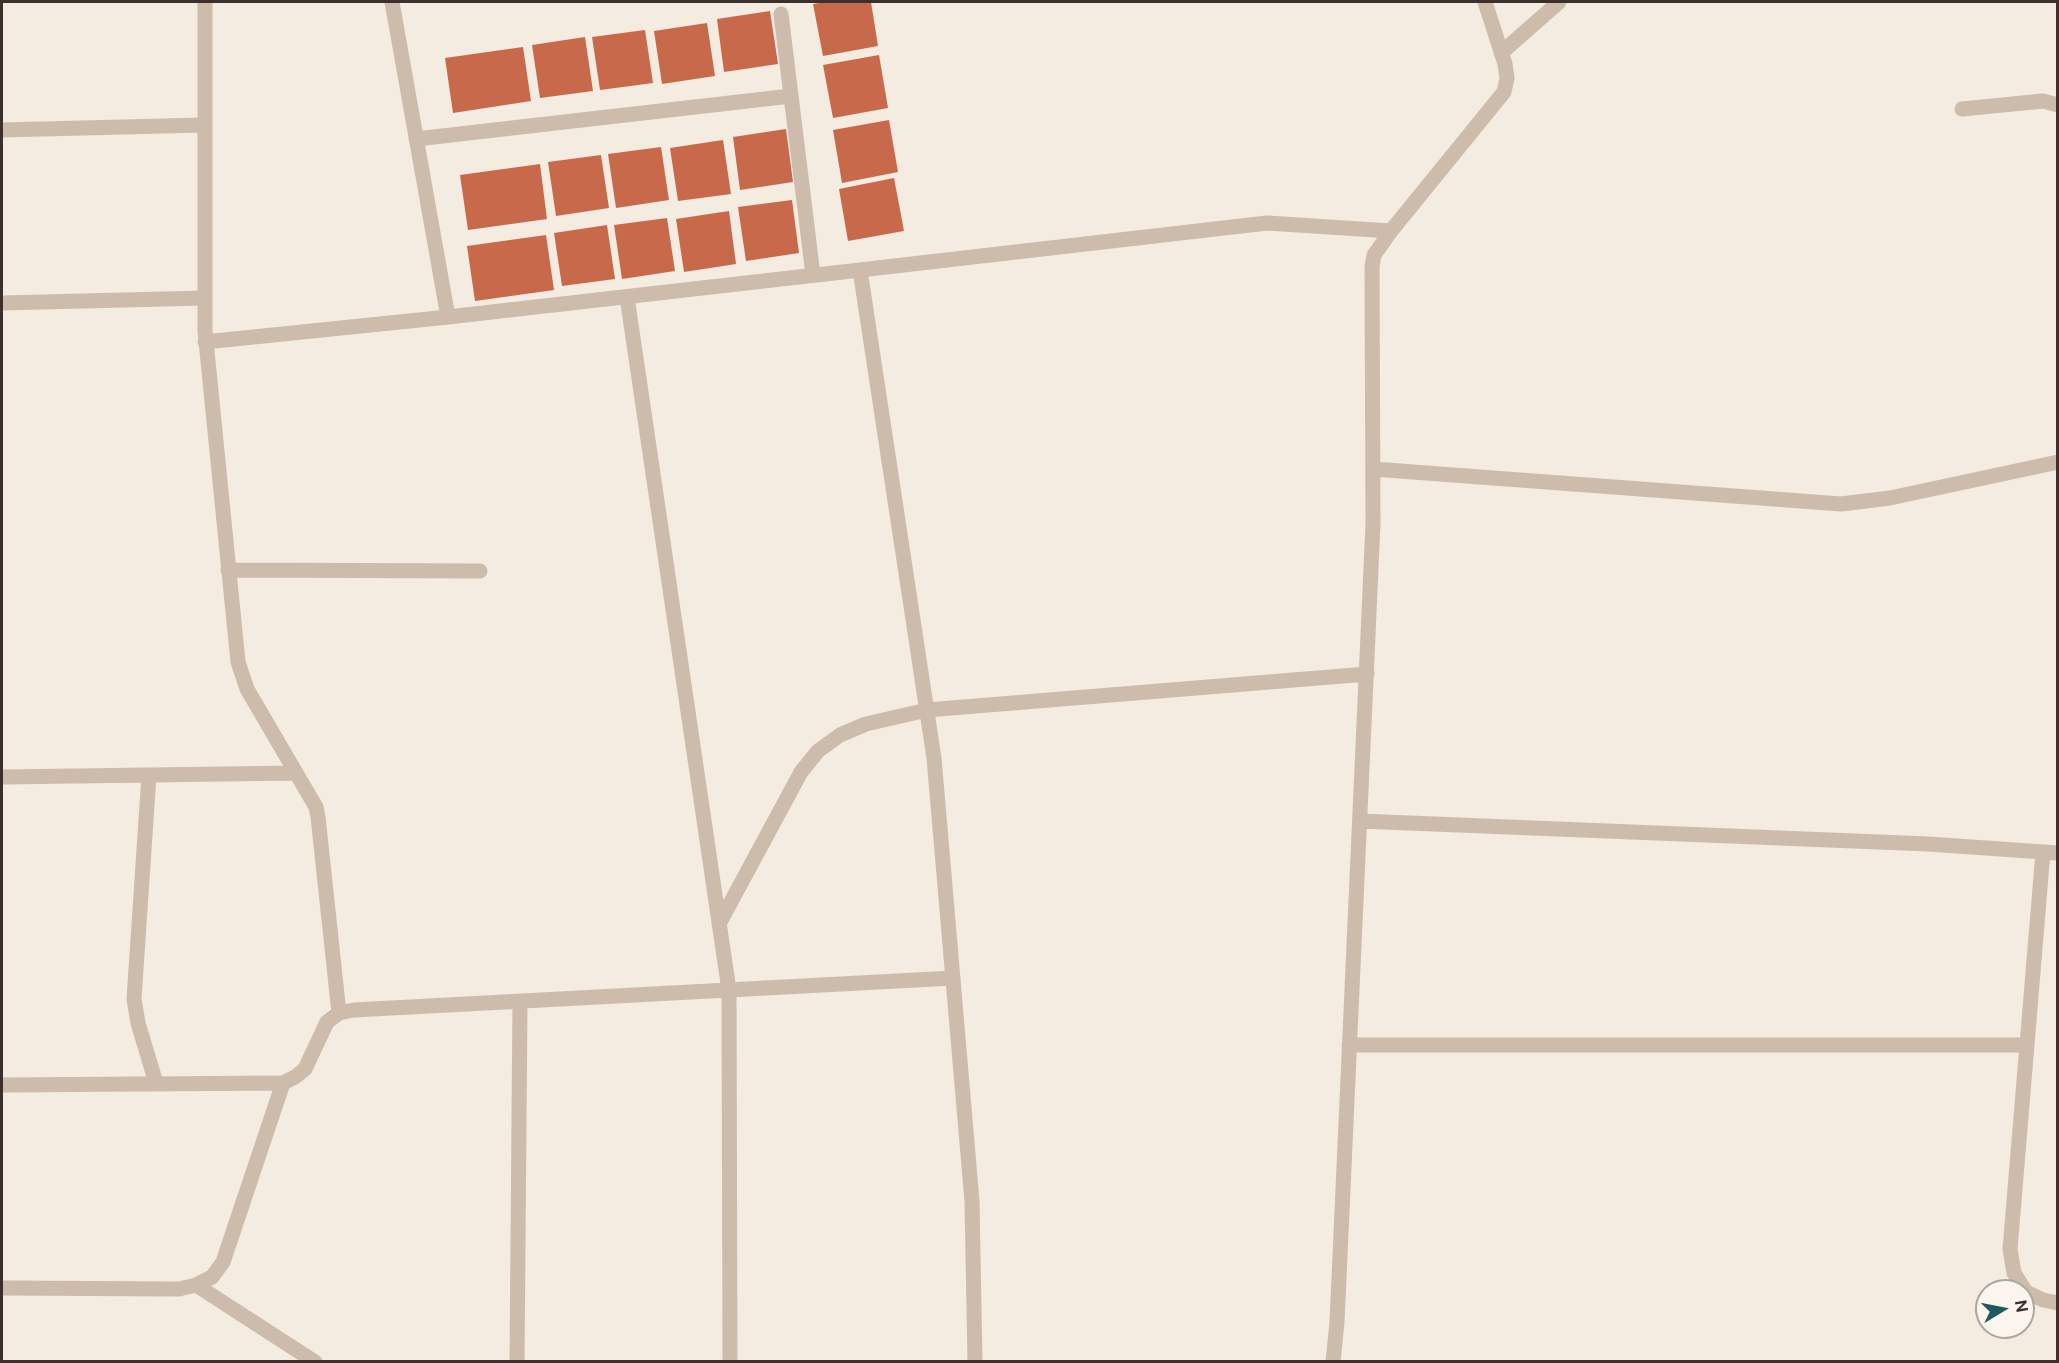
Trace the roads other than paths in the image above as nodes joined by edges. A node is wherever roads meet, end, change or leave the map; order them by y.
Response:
1 (204, 2) edge
2 (392, 2) edge
3 (1485, 2) edge
4 (1559, 2) edge
5 (781, 14) dead end
6 (1501, 53) junction
7 (791, 96) junction
8 (2058, 105) edge
9 (1962, 109) dead end
10 (204, 124) junction
11 (2, 130) edge
12 (416, 139) junction
13 (1391, 231) junction
14 (860, 270) junction
15 (813, 275) junction
16 (627, 297) junction
17 (205, 298) junction
18 (2, 303) edge
19 (448, 317) junction
20 (206, 342) junction
21 (2058, 462) edge
22 (1373, 469) junction
23 (228, 570) junction
24 (480, 571) dead end
25 (1367, 674) junction
26 (927, 710) junction
27 (296, 772) junction
28 (150, 775) junction
29 (2, 777) edge
30 (1360, 821) junction
31 (2050, 852) edge
32 (719, 924) junction
33 (953, 978) junction
34 (729, 990) junction
35 (520, 1001) junction
36 (339, 1013) junction
37 (1349, 1045) junction
38 (2026, 1045) junction
39 (156, 1083) junction
40 (283, 1083) junction
41 (2, 1085) edge
42 (196, 1285) junction
43 (2, 1288) edge
44 (2058, 1303) edge
45 (315, 1362) edge
46 (517, 1362) edge
47 (730, 1362) edge
48 (975, 1362) edge
49 (1333, 1362) edge

1 - 10 street
2 - 12 street
3 - 6 street
4 - 6 street
5 - 7 street
6 - 13 street
7 - 12 street
7 - 15 street
8 - 9 street
10 - 11 street
10 - 17 street
12 - 19 street
13 - 14 street
13 - 22 street
14 - 15 street
14 - 26 street
15 - 16 street
16 - 19 street
16 - 32 street
17 - 18 street
17 - 20 street
19 - 20 street
20 - 23 street
21 - 22 street
22 - 25 street
23 - 24 street
23 - 27 street
25 - 26 street
25 - 30 street
26 - 32 street
26 - 33 street
27 - 28 street
27 - 36 street
28 - 29 street
28 - 39 street
30 - 31 street
30 - 37 street
31 - 38 street
32 - 34 street
33 - 34 street
33 - 48 street
34 - 35 street
34 - 47 street
35 - 36 street
35 - 46 street
36 - 40 street
37 - 38 street
37 - 49 street
38 - 44 street
39 - 40 street
39 - 41 street
40 - 42 street
42 - 43 street
42 - 45 street

